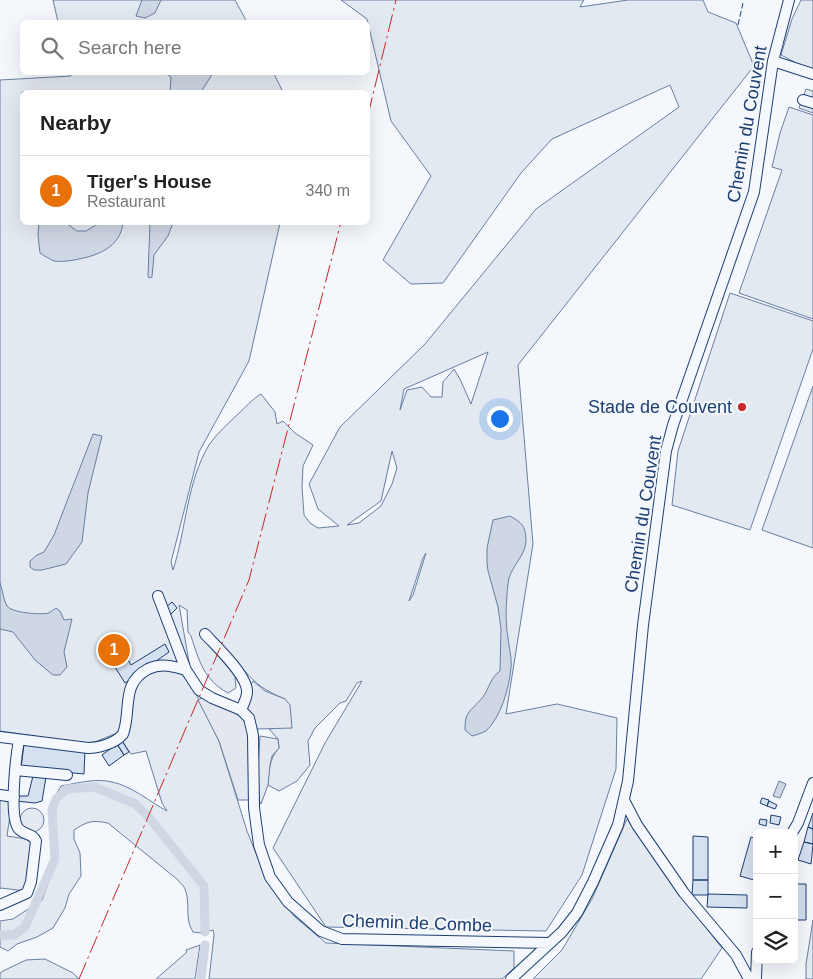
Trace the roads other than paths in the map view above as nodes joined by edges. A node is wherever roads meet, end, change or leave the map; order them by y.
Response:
1 (789, 0) edge
2 (773, 61) junction
3 (813, 74) edge
4 (158, 596) dead end
5 (206, 634) dead end
6 (186, 670) junction
7 (241, 710) junction
8 (0, 737) edge
9 (19, 740) junction
10 (15, 770) junction
11 (67, 775) dead end
12 (813, 783) edge
13 (0, 795) edge
14 (14, 797) junction
15 (624, 800) junction
16 (794, 829) edge
17 (0, 906) edge
18 (550, 943) junction
19 (757, 964) edge
20 (511, 979) edge
21 (749, 979) edge
22 (756, 979) edge

1 - 2 street, Chemin du Couvent
2 - 3 street
2 - 15 street, Chemin du Couvent
4 - 6 street
5 - 7 street
6 - 7 street
6 - 9 street
7 - 18 street, Chemin de Combe
8 - 9 street
9 - 10 street
10 - 11 street
10 - 14 street
12 - 16 street
13 - 14 street
14 - 17 street
15 - 18 street, Chemin du Couvent
15 - 21 street
18 - 20 street, Chemin du Couvent
19 - 22 street

